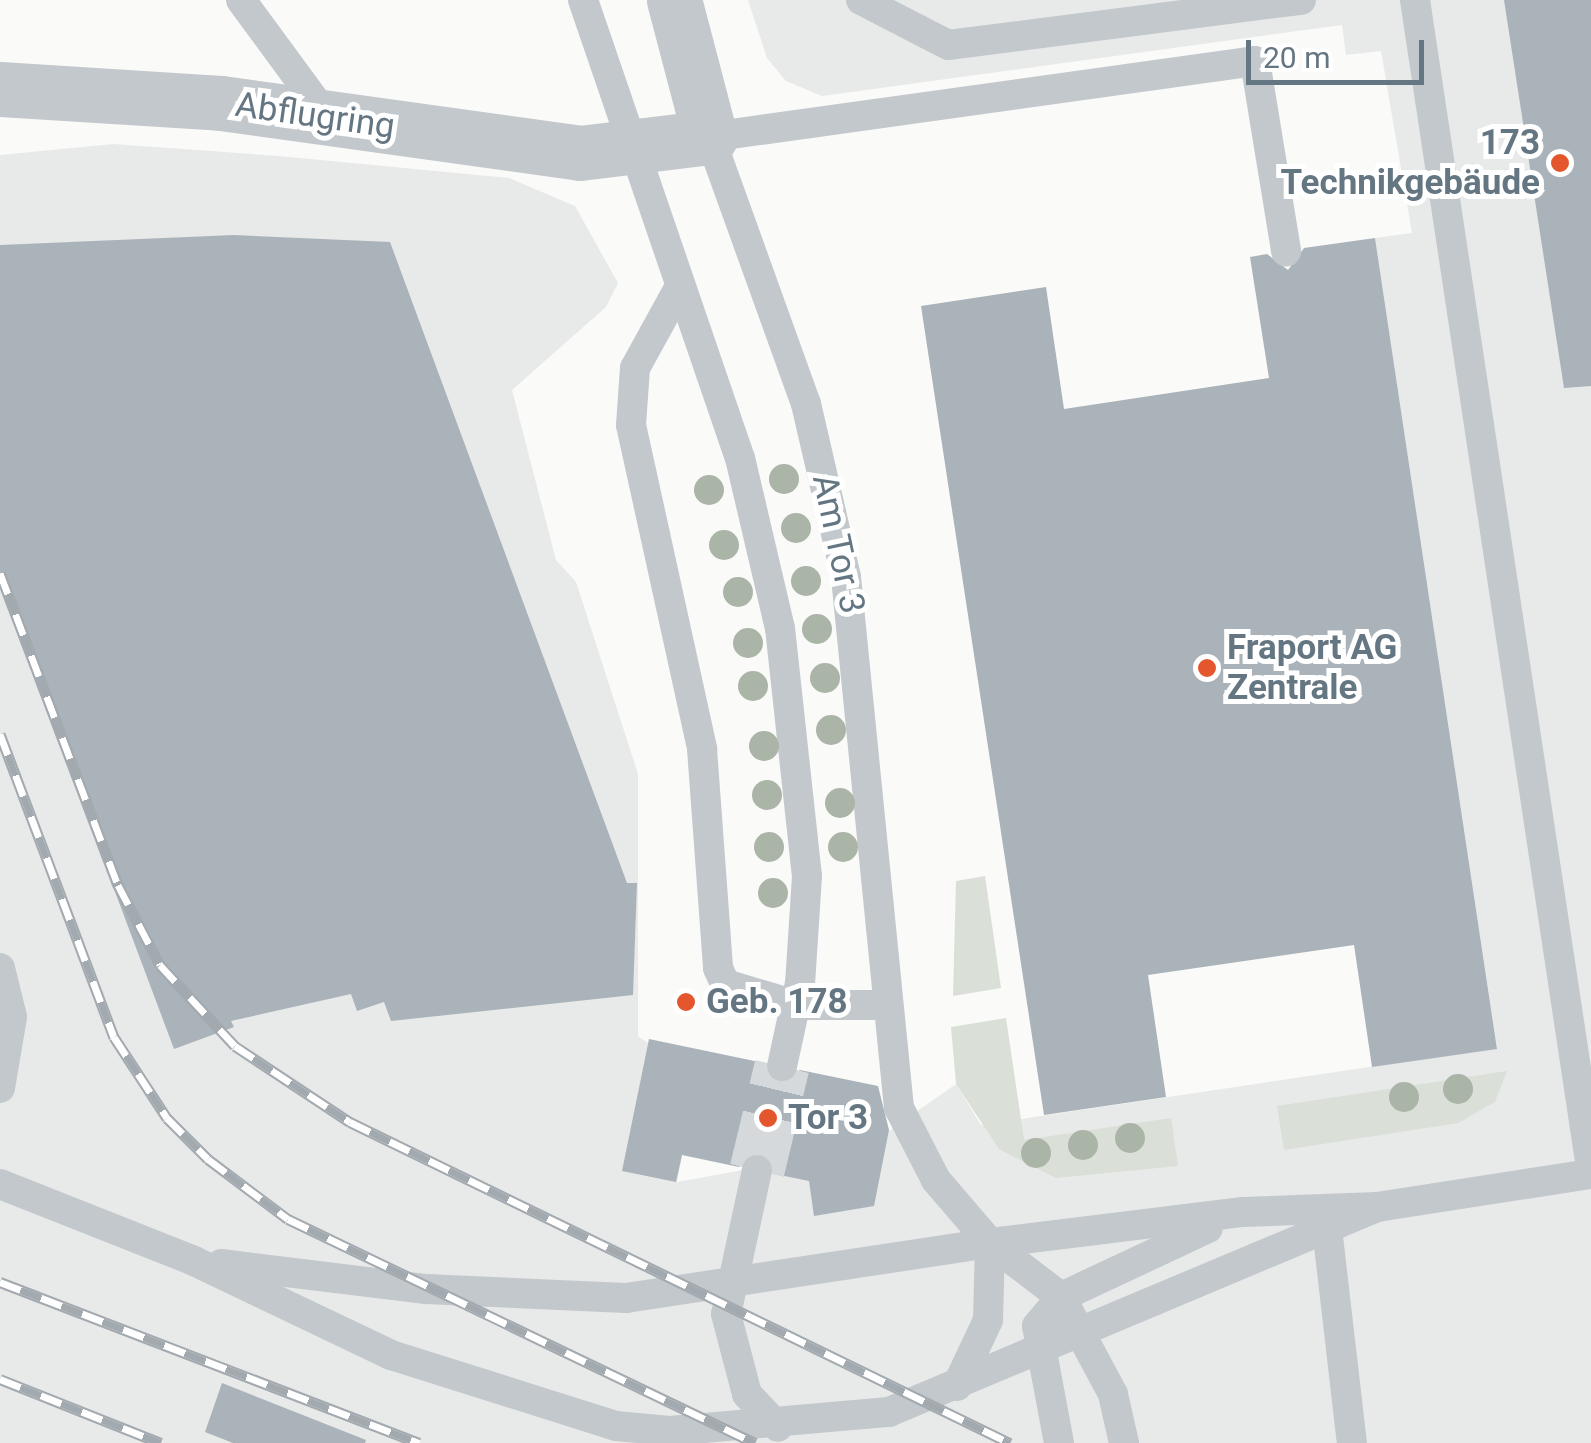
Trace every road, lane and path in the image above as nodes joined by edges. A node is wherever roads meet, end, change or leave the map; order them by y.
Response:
1 (240, 0) edge
2 (583, 0) edge
3 (674, 0) edge
4 (861, 0) edge
5 (1302, 0) edge
6 (1415, 0) edge
7 (1, 89) edge
8 (328, 118) junction
9 (710, 137) junction
10 (626, 148) junction
11 (1286, 251) dead end
12 (679, 288) junction
13 (0, 968) edge
14 (796, 1004) junction
15 (884, 1004) junction
16 (782, 1066) tunnel mouth
17 (0, 1088) edge
18 (757, 1170) tunnel mouth
19 (1591, 1171) edge
20 (0, 1184) edge
21 (1377, 1207) junction
22 (1242, 1212) junction
23 (1327, 1228) junction
24 (990, 1243) junction
25 (194, 1261) junction
26 (730, 1284) junction
27 (1061, 1297) junction
28 (1086, 1335) junction
29 (1041, 1354) junction
30 (957, 1386) junction
31 (778, 1426) junction
32 (1059, 1443) edge
33 (1124, 1443) edge
34 (1352, 1443) edge

1 - 8 lane
2 - 10 lane
3 - 9 street, Am Tor 3
4 - 5 lane
6 - 19 lane
7 - 8 street, Abflugring
8 - 10 street, Abflugring
9 - 10 street, Abflugring
9 - 11 lane
9 - 15 lane, Am Tor 3
10 - 12 lane
12 - 14 lane
12 - 14 lane
13 - 17 lane
14 - 15 lane
14 - 16 lane
15 - 24 lane, Am Tor 3
18 - 26 lane
19 - 21 lane
20 - 25 lane
21 - 22 lane
21 - 23 lane
22 - 24 lane
22 - 27 lane
23 - 28 lane
23 - 34 lane
24 - 26 lane
24 - 27 lane, Am Tor 3
24 - 30 lane
25 - 26 lane
25 - 31 lane
26 - 31 lane
27 - 28 lane, Am Tor 3
27 - 29 lane
28 - 29 lane
28 - 33 lane, Am Tor 3
29 - 30 lane
29 - 32 lane
30 - 31 lane

